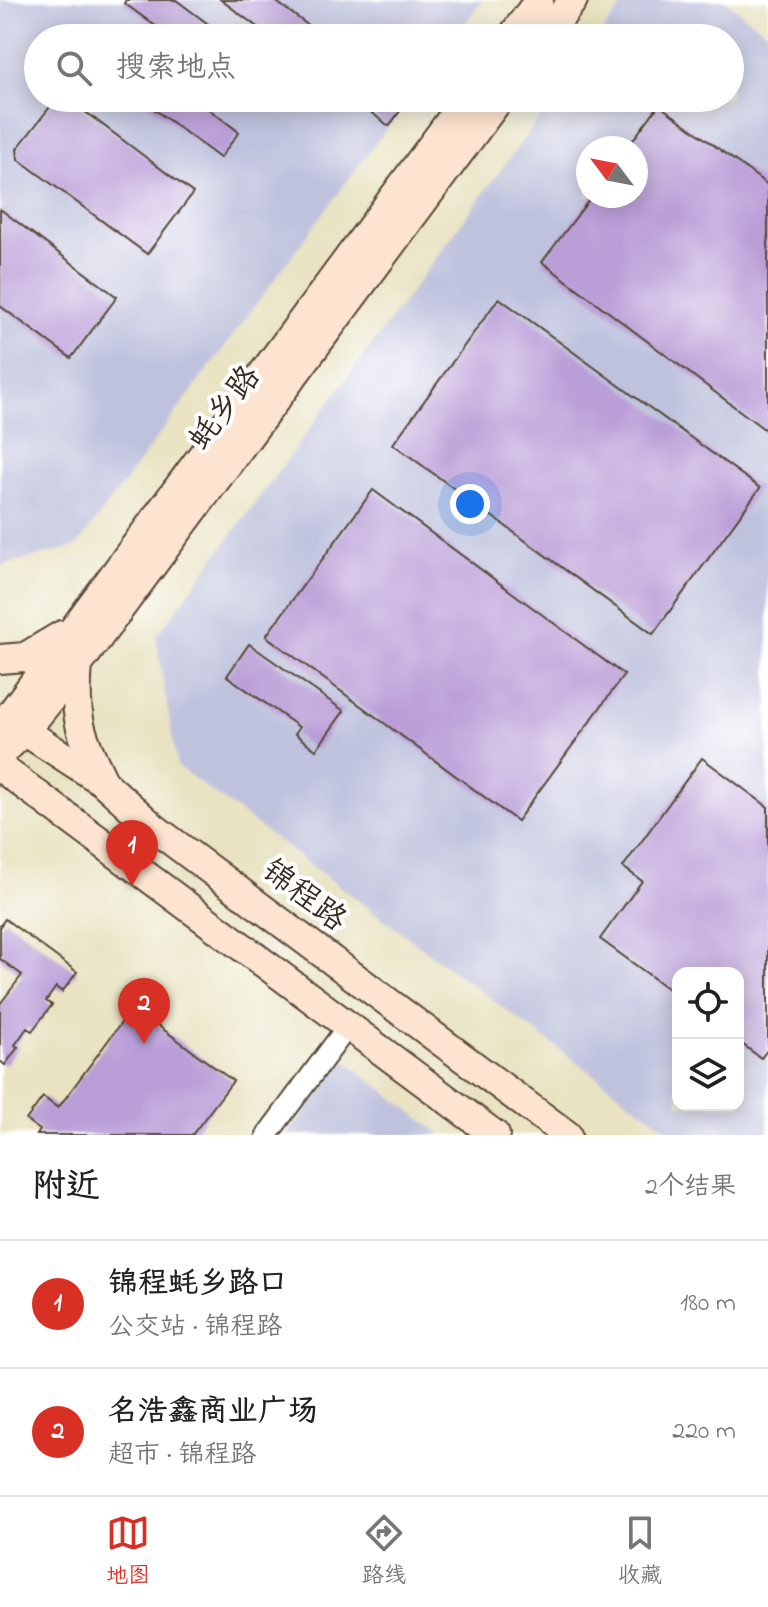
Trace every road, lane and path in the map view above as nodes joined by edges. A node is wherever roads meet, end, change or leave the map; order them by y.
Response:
1 (539, 0) edge
2 (573, 0) edge
3 (521, 24) edge
4 (555, 24) edge
5 (457, 112) edge
6 (490, 112) edge
7 (73, 629) junction
8 (0, 659) edge
9 (78, 665) junction
10 (8, 726) edge
11 (0, 754) edge
12 (0, 767) edge
13 (103, 782) junction
14 (348, 1026) junction
15 (267, 1135) edge
16 (495, 1135) edge
17 (567, 1135) edge

1 - 3 street
2 - 4 street
5 - 7 street, 蚝乡路
6 - 9 street, 蚝乡路
7 - 8 street
7 - 10 street, 蚝乡路
9 - 10 street, 蚝乡路
9 - 13 street
10 - 11 street, 蚝乡路
10 - 13 street, 锦程路
12 - 14 street
13 - 17 street, 锦程路
14 - 15 street
14 - 16 street

